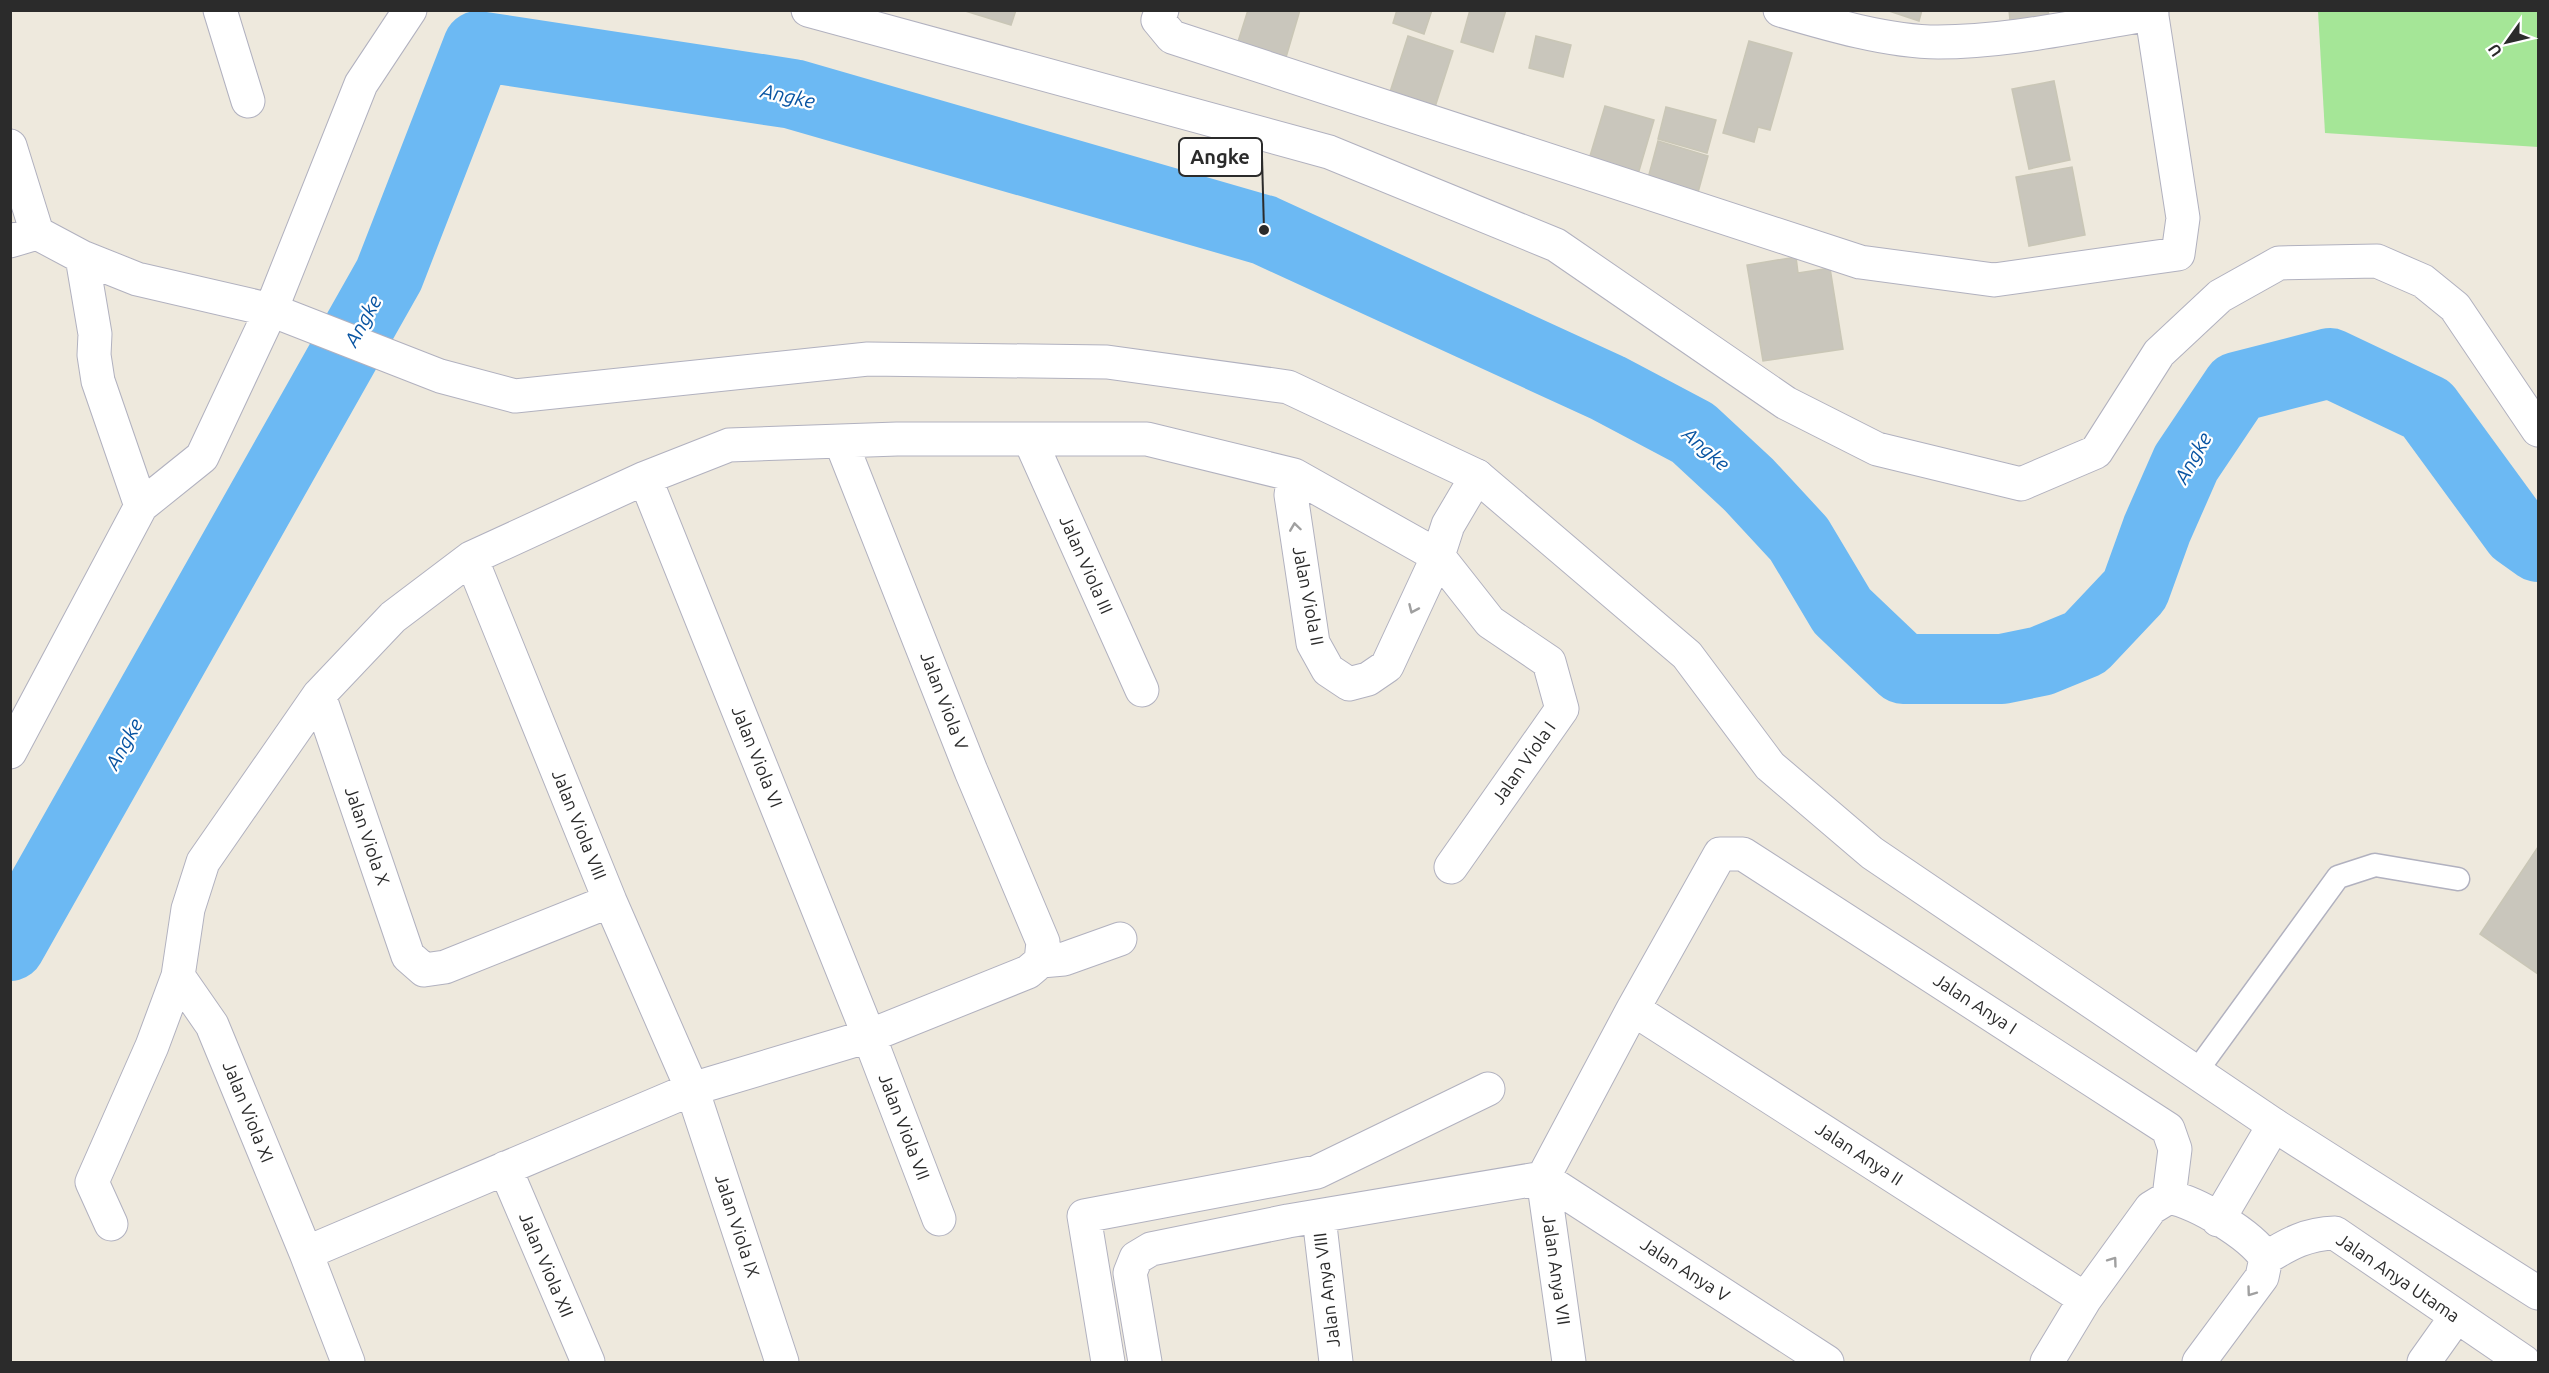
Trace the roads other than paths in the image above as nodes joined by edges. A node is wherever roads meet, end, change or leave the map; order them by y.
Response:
1 (220, 10) edge
2 (410, 10) edge
3 (808, 10) edge
4 (1162, 10) edge
5 (1780, 10) edge
6 (2152, 12) edge
7 (248, 101) dead end
8 (10, 146) edge
9 (24, 237) edge
10 (82, 257) junction
11 (282, 314) junction
12 (2538, 430) edge
13 (1030, 440) junction
14 (841, 442) junction
15 (1294, 475) junction
16 (1477, 476) junction
17 (645, 478) junction
18 (141, 506) junction
19 (1438, 556) junction
20 (471, 558) junction
21 (1142, 690) dead end
22 (319, 695) junction
23 (10, 752) edge
24 (1451, 867) dead end
25 (2458, 879) dead end
26 (610, 901) junction
27 (1120, 939) dead end
28 (1041, 961) junction
29 (178, 976) junction
30 (1633, 1009) junction
31 (869, 1036) junction
32 (2196, 1072) junction
33 (692, 1089) junction
34 (1488, 1089) dead end
35 (2274, 1125) junction
36 (505, 1168) junction
37 (1543, 1178) junction
38 (2169, 1197) junction
39 (1319, 1217) junction
40 (939, 1219) dead end
41 (2218, 1220) junction
42 (111, 1224) dead end
43 (306, 1253) junction
44 (2266, 1258) junction
45 (2538, 1293) edge
46 (2085, 1299) junction
47 (2456, 1317) junction
48 (348, 1362) edge
49 (588, 1362) edge
50 (782, 1362) edge
51 (1108, 1362) edge
52 (1145, 1362) edge
53 (1336, 1362) edge
54 (1569, 1362) edge
55 (1827, 1362) edge
56 (2047, 1362) edge
57 (2199, 1362) edge
58 (2424, 1362) edge
59 (2524, 1362) edge

1 - 7 street
2 - 11 street
3 - 12 street
4 - 6 street
5 - 6 street
8 - 9 street
9 - 10 street
10 - 11 street
10 - 18 street
11 - 16 street
11 - 18 street
13 - 14 street
13 - 15 street
13 - 21 street, Jalan Viola III
14 - 17 street
14 - 28 street, Jalan Viola V
15 - 19 street
19 -> 15 street, Jalan Viola II
16 - 19 street
16 - 32 street
17 - 20 street
17 - 31 street, Jalan Viola VI
18 - 23 street
19 - 24 street, Jalan Viola I
20 - 22 street
20 - 26 street, Jalan Viola VIII
22 - 26 street, Jalan Viola X
22 - 29 street
25 - 32 lane
26 - 33 street, Jalan Viola VIII
27 - 28 street
28 - 31 street
29 - 42 street
29 - 43 street, Jalan Viola XI
30 - 37 street
30 - 38 street, Jalan Anya I
30 - 46 street, Jalan Anya II
31 - 33 street
31 - 40 street, Jalan Viola VII
32 - 35 street
33 - 36 street
33 - 50 street, Jalan Viola IX
34 - 51 street
35 - 41 street
35 - 45 street
36 - 43 street
36 - 49 street, Jalan Viola XII
37 - 39 street
37 - 54 street, Jalan Anya VII
37 - 55 street, Jalan Anya V
38 - 41 street
46 -> 38 street
39 - 52 street
39 - 53 street, Jalan Anya VIII
41 - 44 street
43 - 48 street, Jalan Viola XI
44 - 47 street, Jalan Anya Utama
44 -> 57 street
46 - 56 street
47 - 58 street
47 - 59 street, Jalan Anya Utama

